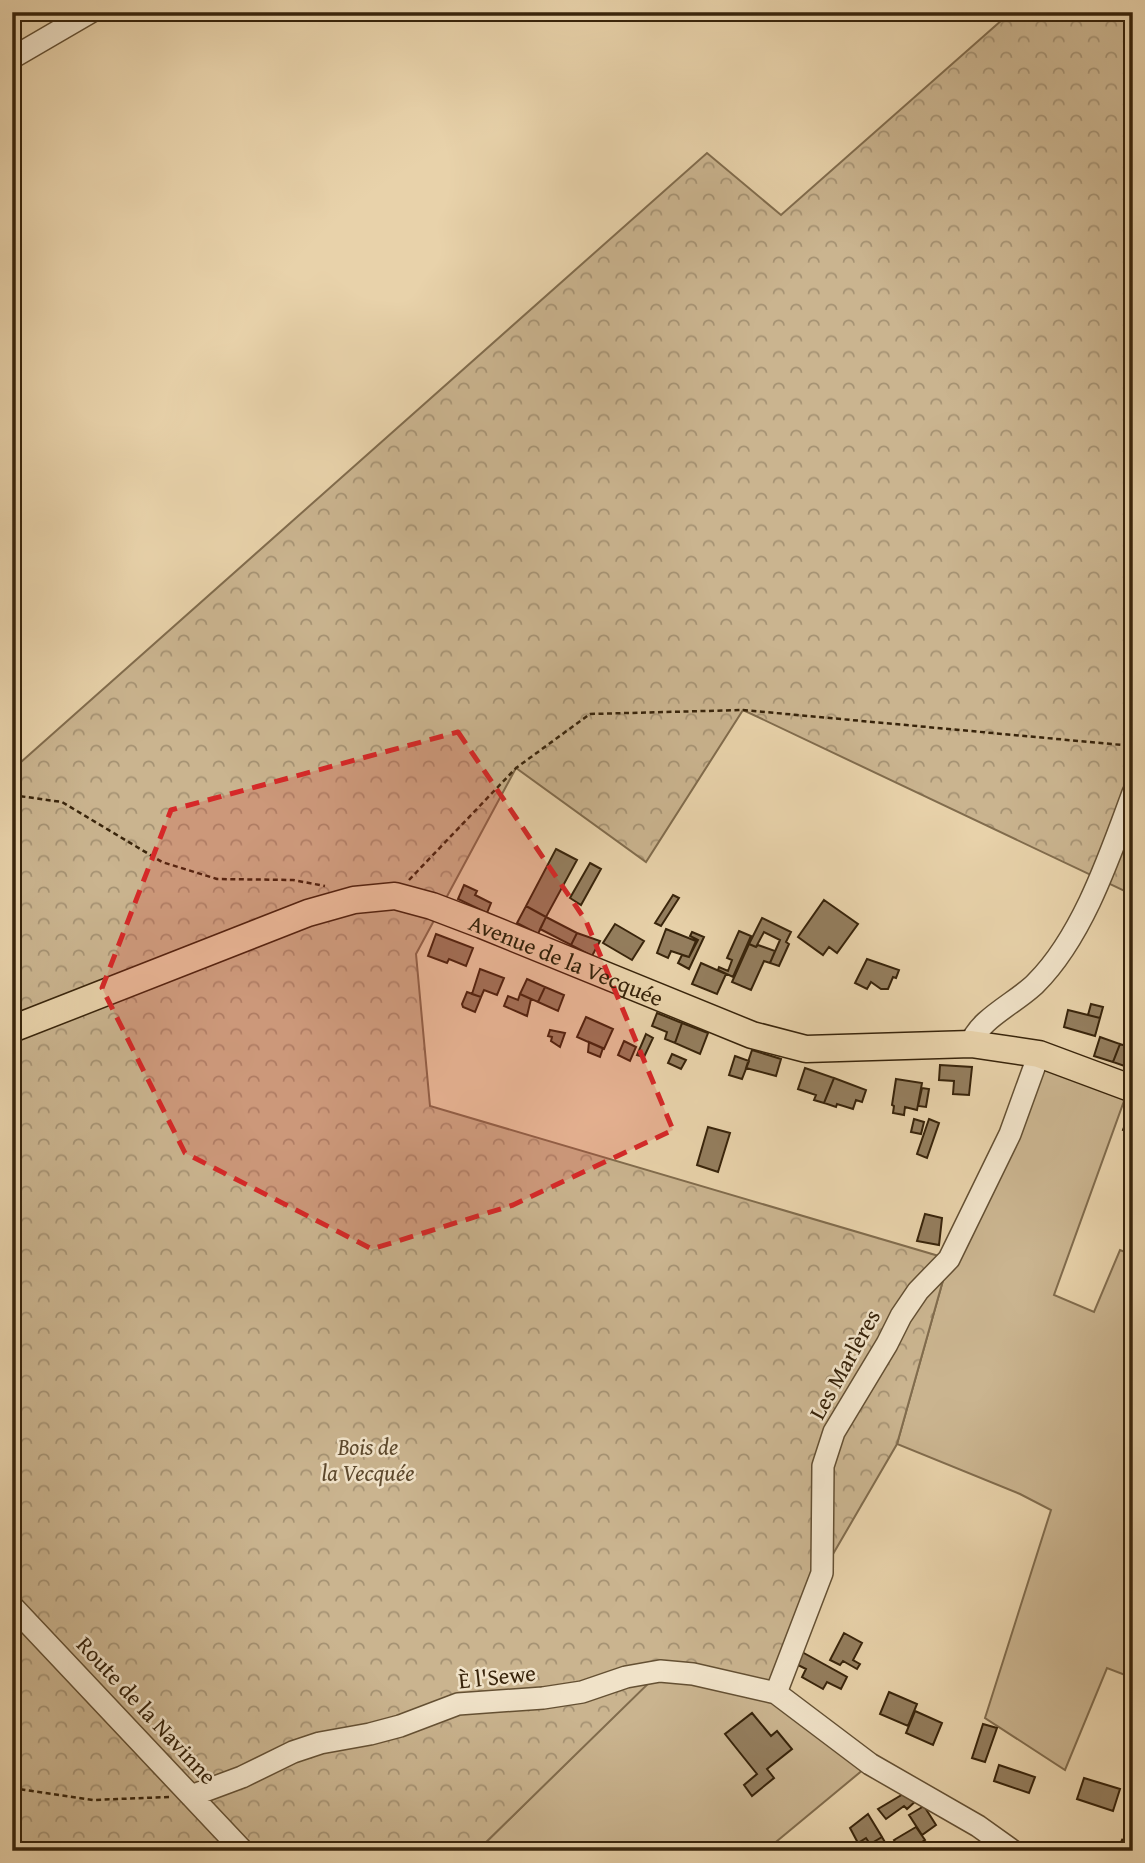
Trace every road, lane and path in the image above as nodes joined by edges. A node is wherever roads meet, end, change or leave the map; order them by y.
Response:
1 (91, 12) edge
2 (12, 58) edge
3 (1133, 746) edge
4 (1133, 793) edge
5 (12, 795) edge
6 (404, 884) dead end
7 (344, 894) junction
8 (12, 1029) edge
9 (971, 1044) junction
10 (1039, 1054) junction
11 (1133, 1088) edge
12 (12, 1606) edge
13 (776, 1693) junction
14 (12, 1788) edge
15 (191, 1796) junction
16 (1133, 1818) edge
17 (243, 1851) edge
18 (1013, 1851) edge
19 (1118, 1851) edge

1 - 2 street
3 - 6 path
4 - 9 street
5 - 7 path
7 - 8 main road, Avenue de la Vecquée
7 - 9 main road, Avenue de la Vecquée
9 - 10 main road, Avenue de la Vecquée
10 - 11 main road, Avenue de la Vecquée
10 - 13 street, Les Marlères
12 - 15 street, Route de la Navinne
13 - 15 street, È l'Sewe
13 - 18 street
14 - 15 path
15 - 17 street, Route de la Navinne
16 - 19 path

